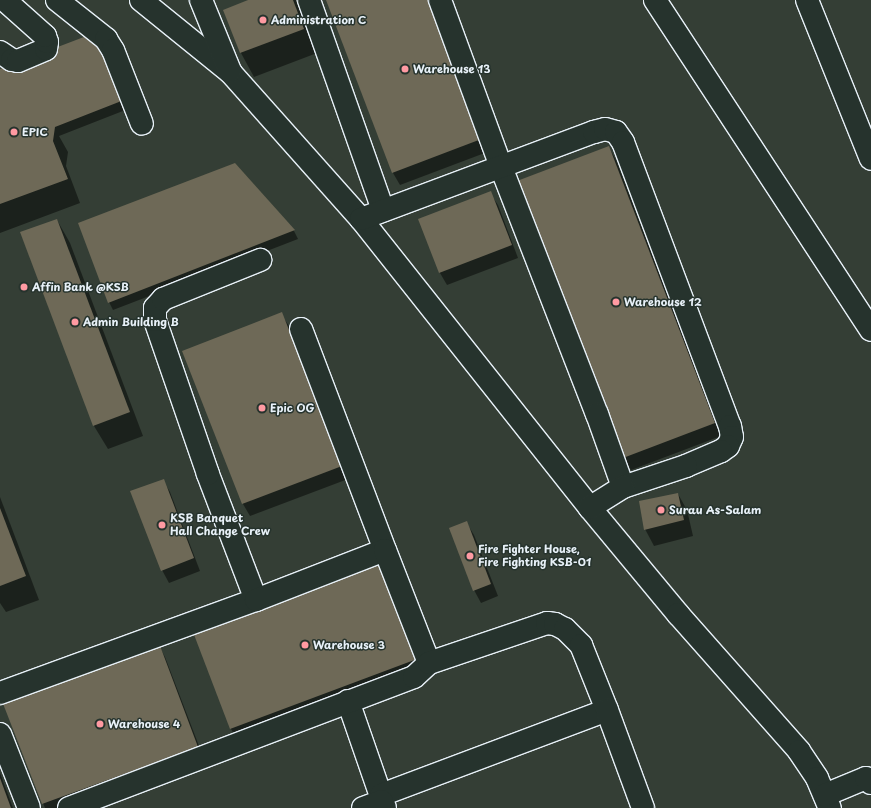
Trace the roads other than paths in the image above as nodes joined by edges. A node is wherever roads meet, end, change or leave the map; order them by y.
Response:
1 (58, 0) edge
2 (141, 0) edge
3 (201, 0) edge
4 (309, 0) edge
5 (440, 0) edge
6 (655, 0) edge
7 (807, 0) edge
8 (6, 6) edge
9 (0, 52) edge
10 (231, 73) junction
11 (142, 124) dead end
12 (871, 159) edge
13 (501, 166) junction
14 (382, 210) junction
15 (360, 219) junction
16 (260, 260) dead end
17 (301, 329) dead end
18 (871, 330) edge
19 (623, 487) junction
20 (590, 508) junction
21 (385, 550) junction
22 (256, 600) junction
23 (429, 663) junction
24 (0, 693) edge
25 (348, 701) junction
26 (608, 710) junction
27 (0, 734) edge
28 (871, 783) edge
29 (827, 801) edge
30 (378, 803) edge
31 (29, 808) edge
32 (69, 808) edge
33 (643, 808) edge

1 - 11 street
2 - 10 street
3 - 10 street
4 - 14 street
5 - 13 street
6 - 18 street
7 - 12 street
8 - 9 street
10 - 15 street
13 - 14 street
13 - 19 street
13 - 19 street
14 - 15 street
15 - 20 street
16 - 22 street
17 - 21 street
19 - 20 street
20 - 29 street
21 - 22 street
21 - 23 street
22 - 24 street
23 - 25 street
23 - 26 street
25 - 30 street
25 - 32 street
26 - 30 street
26 - 33 street
27 - 31 street
28 - 29 street

